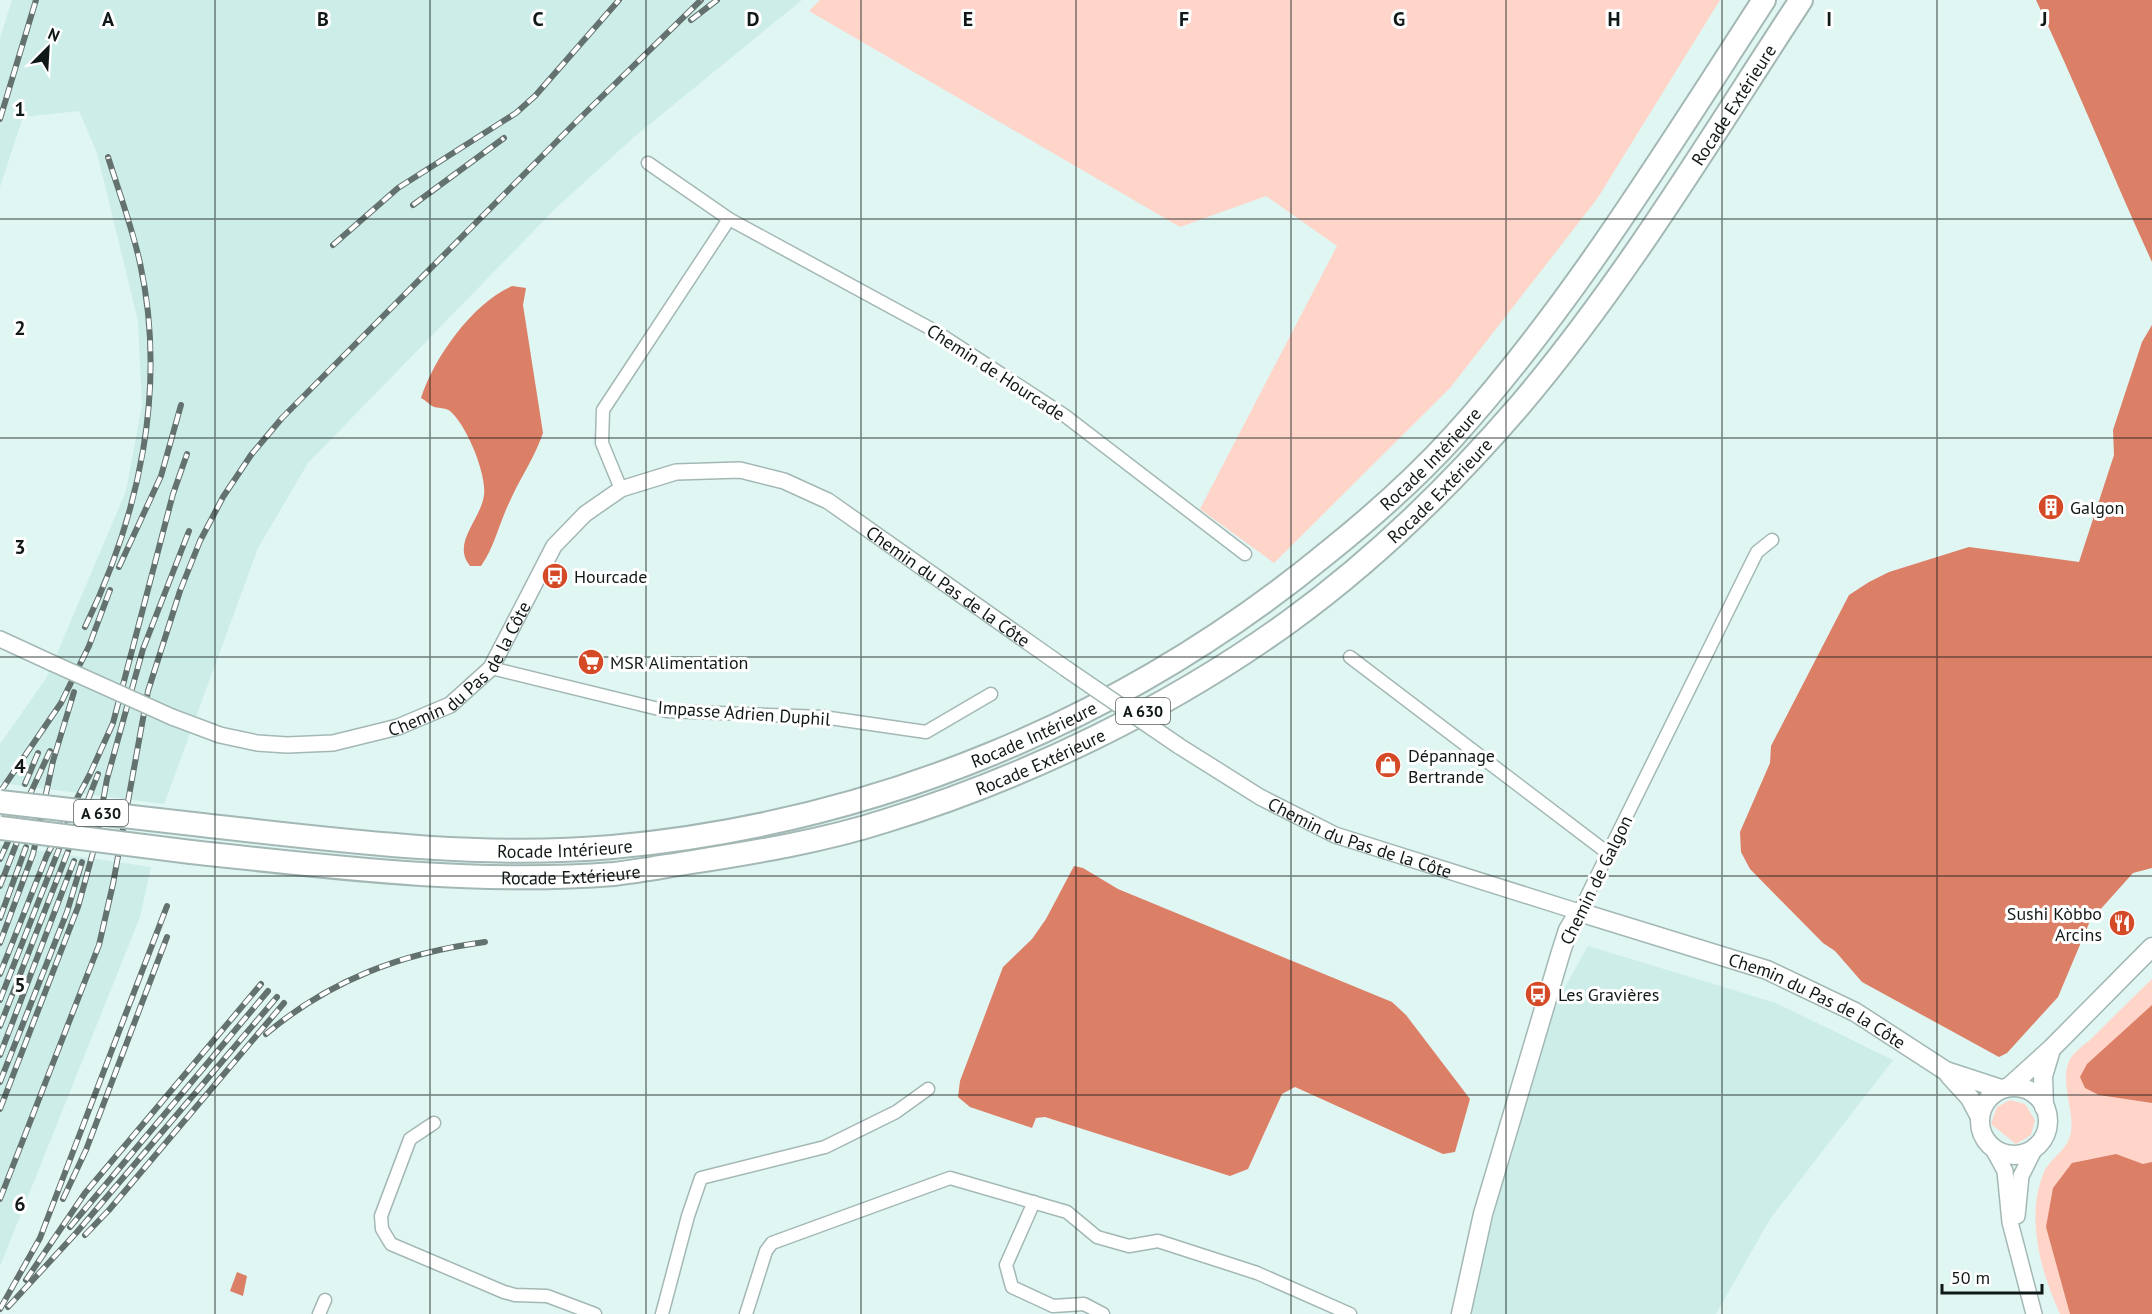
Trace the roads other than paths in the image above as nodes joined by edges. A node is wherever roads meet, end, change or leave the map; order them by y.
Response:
1 (1764, 0) edge
2 (1801, 0) edge
3 (648, 162) dead end
4 (729, 219) junction
5 (621, 489) junction
6 (1773, 540) dead end
7 (1245, 554) dead end
8 (0, 639) edge
9 (1350, 657) dead end
10 (491, 668) junction
11 (991, 694) dead end
12 (0, 801) edge
13 (0, 828) edge
14 (1609, 854) junction
15 (1579, 912) junction
16 (2152, 947) edge
17 (2052, 1048) junction
18 (1946, 1071) junction
19 (2005, 1088) junction
20 (928, 1089) dead end
21 (2044, 1107) junction
22 (1980, 1117) junction
23 (434, 1123) dead end
24 (2034, 1148) junction
25 (1993, 1149) junction
26 (1034, 1202) junction
27 (2016, 1246) junction
28 (325, 1300) dead end
29 (319, 1314) edge
30 (595, 1314) edge
31 (662, 1314) edge
32 (746, 1314) edge
33 (1103, 1314) edge
34 (1350, 1314) edge
35 (1461, 1314) edge
36 (2034, 1314) edge

1 - 12 highway, Rocade Intérieure / A 630, bridge
2 - 13 highway, Rocade Extérieure / A 630, bridge
3 - 4 street, Chemin de Hourcade
4 - 5 street
4 - 7 street, Chemin de Hourcade
5 - 10 street, Chemin du Pas de la Côte
5 - 15 street, Chemin du Pas de la Côte, bridge
6 - 14 street, Chemin de Galgon
8 - 10 street, Chemin du Pas de la Côte, bridge
9 - 14 street
10 - 11 street, Impasse Adrien Duphil
14 - 15 street, Chemin de Galgon
15 - 18 main road, Chemin du Pas de la Côte
15 - 35 main road, Chemin de Galgon
16 - 17 main road
17 - 19 main road
17 - 21 main road
18 - 19 main road, Chemin du Pas de la Côte
18 - 22 main road, Chemin du Pas de la Côte
19 - 21 main road
19 - 22 main road
20 - 31 street
21 - 24 main road
22 - 25 main road
23 - 30 street
24 - 25 main road
24 - 27 street
25 - 27 street
26 - 32 street
26 - 33 street
26 - 34 street
27 - 36 street
28 - 29 street

